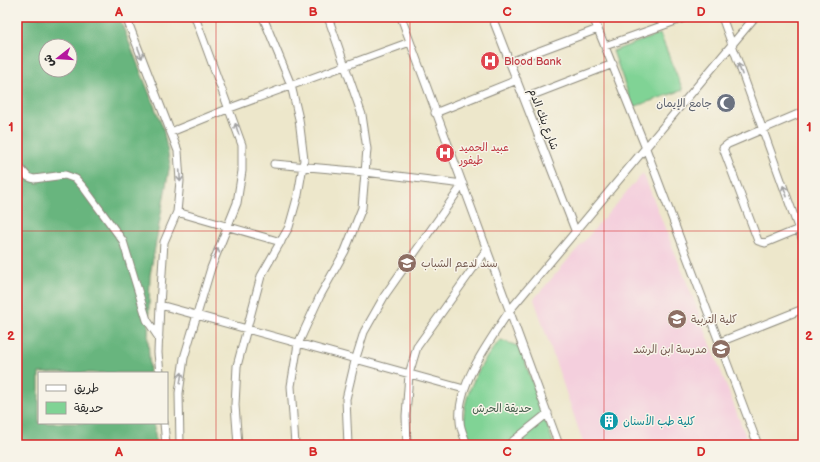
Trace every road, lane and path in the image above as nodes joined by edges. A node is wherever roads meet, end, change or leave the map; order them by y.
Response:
1 (126, 17) edge
2 (195, 17) edge
3 (263, 17) edge
4 (328, 17) edge
5 (401, 17) edge
6 (492, 17) edge
7 (593, 17) edge
8 (687, 17) edge
9 (722, 17) edge
10 (754, 17) edge
11 (598, 29) junction
12 (410, 42) junction
13 (732, 45) junction
14 (605, 46) junction
15 (510, 62) junction
16 (613, 64) junction
17 (346, 66) junction
18 (517, 80) junction
19 (291, 85) junction
20 (525, 98) junction
21 (230, 108) junction
22 (803, 112) edge
23 (435, 113) junction
24 (761, 129) junction
25 (171, 132) junction
26 (645, 146) junction
27 (17, 160) edge
28 (274, 164) dead end
29 (303, 166) junction
30 (365, 172) junction
31 (462, 184) junction
32 (177, 212) junction
33 (227, 226) junction
34 (799, 229) junction
35 (575, 230) junction
36 (803, 241) edge
37 (281, 242) junction
38 (487, 249) junction
39 (160, 305) junction
40 (803, 309) edge
41 (510, 310) junction
42 (197, 316) junction
43 (248, 330) junction
44 (159, 338) junction
45 (720, 342) junction
46 (298, 344) junction
47 (355, 361) junction
48 (160, 372) edge
49 (409, 374) junction
50 (464, 390) junction
51 (548, 413) junction
52 (164, 424) edge
53 (166, 445) edge
54 (180, 445) edge
55 (238, 445) edge
56 (295, 445) edge
57 (348, 445) edge
58 (407, 445) edge
59 (467, 445) edge
60 (508, 445) edge
61 (559, 445) edge
62 (758, 445) edge

1 -> 25 street
2 - 21 street
3 - 19 street
4 - 17 street
5 - 12 street
6 - 15 street, شارع بنك الدم
7 - 11 street
8 - 14 street
9 - 13 street
10 - 13 street
11 - 14 street
11 - 15 street
12 - 17 street
12 - 23 street
24 -> 13 street
13 - 26 street
14 - 16 street
15 - 18 street, شارع بنك الدم
16 - 20 street
16 - 26 street
17 - 19 street
17 - 30 street
18 - 20 street, شارع بنك الدم
18 - 23 street
19 - 21 street
19 - 29 street
20 - 35 street, شارع بنك الدم
21 - 25 street
33 -> 21 street
22 - 24 street
23 - 31 street
34 -> 24 street
24 - 34 street
25 -> 32 street
26 - 35 street
26 - 45 street
27 - 44 street
28 - 29 street
29 - 30 street
29 - 37 street
30 - 31 street
30 - 46 street
31 - 38 street
31 - 47 street
32 - 33 street
32 - 39 street
33 - 37 street
42 -> 33 street
34 - 36 street
35 - 41 street
37 - 43 street
38 - 41 street
38 - 49 street
39 - 42 street
39 - 44 street
40 - 45 street
41 - 50 street
41 - 51 street
42 - 43 street
54 -> 42 street
43 - 46 street
43 - 55 street
44 - 48 street
45 - 62 street
46 - 47 street
46 - 56 street
47 - 49 street
47 - 57 street
49 - 50 street
49 - 58 street
50 - 59 street
51 - 60 street
51 - 61 street
52 - 53 street

